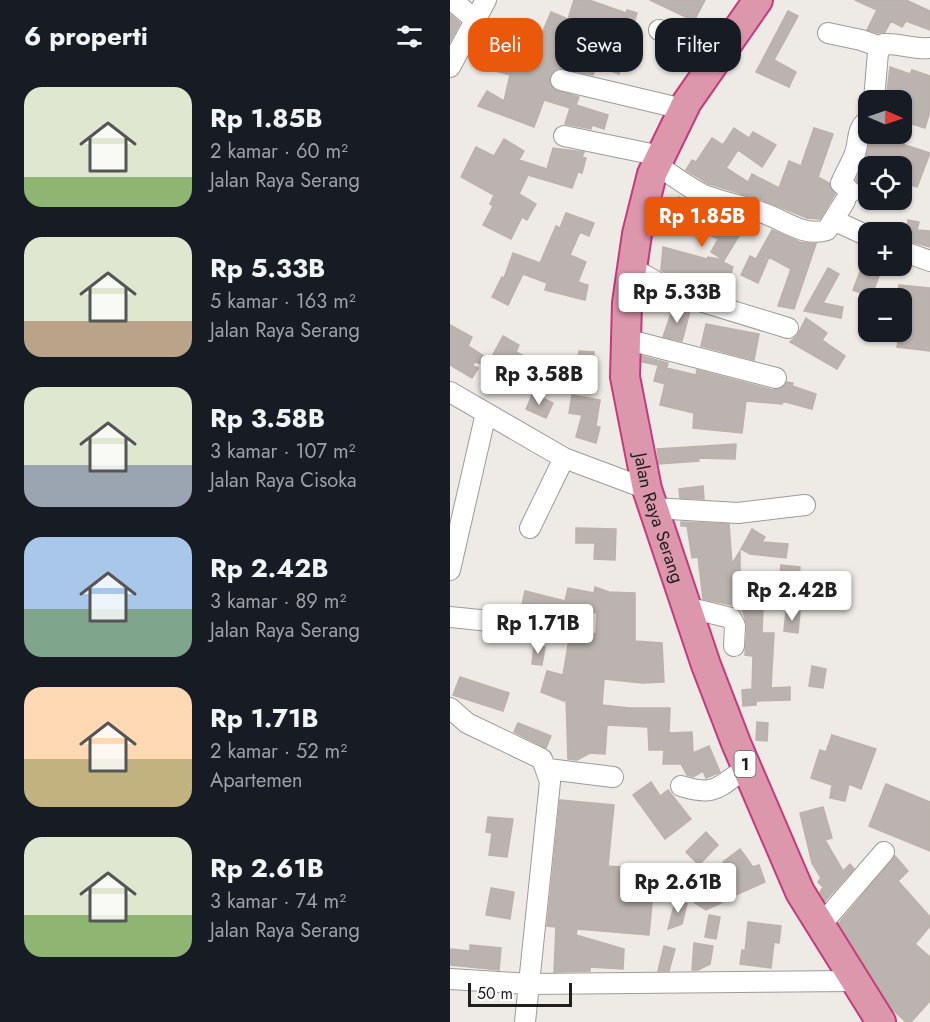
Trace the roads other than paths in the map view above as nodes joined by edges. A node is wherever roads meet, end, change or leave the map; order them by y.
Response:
1 (452, 0) edge
2 (486, 0) edge
3 (758, 0) edge
4 (473, 18) edge
5 (475, 18) edge
6 (741, 25) edge
7 (468, 31) edge
8 (828, 33) dead end
9 (881, 47) junction
10 (930, 48) edge
11 (450, 67) edge
12 (709, 72) edge
13 (561, 80) dead end
14 (875, 90) edge
15 (683, 109) junction
16 (858, 133) edge
17 (564, 136) dead end
18 (659, 160) junction
19 (835, 221) junction
20 (858, 231) edge
21 (912, 254) edge
22 (930, 261) edge
23 (632, 268) junction
24 (788, 328) dead end
25 (625, 339) junction
26 (776, 378) dead end
27 (450, 393) edge
28 (486, 413) junction
29 (564, 458) junction
30 (650, 499) junction
31 (805, 505) dead end
32 (530, 528) dead end
33 (450, 570) edge
34 (686, 607) junction
35 (450, 616) edge
36 (519, 624) dead end
37 (734, 646) dead end
38 (450, 708) edge
39 (746, 768) junction
40 (548, 769) junction
41 (613, 777) dead end
42 (681, 786) dead end
43 (884, 852) dead end
44 (820, 926) junction
45 (450, 979) edge
46 (855, 981) junction
47 (530, 984) junction
48 (525, 1022) edge
49 (881, 1022) edge

1 - 4 street
2 - 5 street
3 - 6 highway, Jalan Raya Serang / 1
7 - 11 street
8 - 9 street
9 - 10 street
9 - 14 street
12 - 15 highway, Jalan Raya Serang / 1
13 - 15 street
15 - 18 highway, Jalan Raya Serang / 1
16 - 19 street
17 - 18 street
18 - 19 street
18 - 23 highway, Jalan Raya Serang / 1
19 - 20 street
21 - 22 street
23 - 24 street
23 - 25 highway, Jalan Raya Serang / 1
25 - 26 street
25 - 30 highway, Jalan Raya Serang / 1
27 - 28 street
28 - 29 street
28 - 33 street
29 - 30 street
29 - 32 street
30 - 31 street
30 - 34 highway, Jalan Raya Serang / 1
34 - 37 street
34 - 39 highway, Jalan Raya Serang / 1
35 - 36 street
38 - 40 street
39 - 42 street
39 - 44 highway, Jalan Raya Serang / 1
40 - 41 street
40 - 47 street
43 - 44 street
44 - 46 highway, Jalan Raya Serang / 1
45 - 47 street
46 - 47 street
46 - 49 highway, Jalan Raya Serang / 1
47 - 48 street

